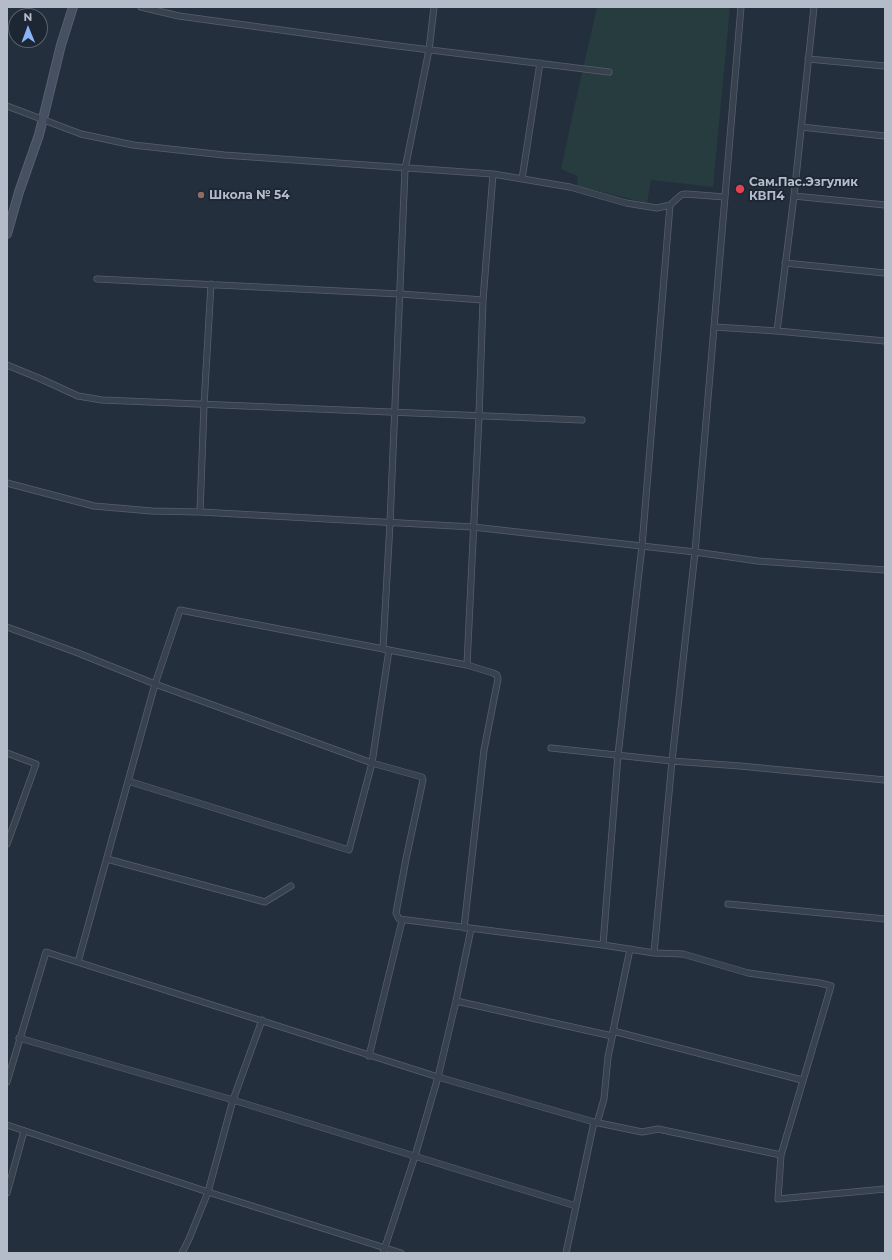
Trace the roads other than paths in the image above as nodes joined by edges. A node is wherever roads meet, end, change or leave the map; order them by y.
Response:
1 (73, 7) edge
2 (141, 7) edge
3 (434, 7) edge
4 (741, 7) edge
5 (814, 7) edge
6 (429, 50) junction
7 (808, 59) junction
8 (540, 63) junction
9 (885, 66) edge
10 (609, 72) dead end
11 (7, 106) edge
12 (42, 120) junction
13 (801, 127) junction
14 (885, 136) edge
15 (405, 169) junction
16 (493, 174) junction
17 (522, 179) junction
18 (794, 196) junction
19 (725, 197) junction
20 (670, 205) junction
21 (885, 205) edge
22 (7, 234) edge
23 (785, 263) junction
24 (885, 274) edge
25 (97, 279) dead end
26 (211, 284) junction
27 (400, 294) junction
28 (483, 300) junction
29 (715, 327) junction
30 (777, 331) junction
31 (885, 341) edge
32 (7, 365) edge
33 (204, 405) junction
34 (395, 413) junction
35 (479, 416) junction
36 (582, 420) dead end
37 (7, 483) edge
38 (200, 512) junction
39 (390, 523) junction
40 (473, 527) junction
41 (642, 546) junction
42 (695, 552) junction
43 (885, 570) edge
44 (7, 627) edge
45 (383, 648) junction
46 (390, 650) junction
47 (467, 665) junction
48 (156, 684) junction
49 (551, 748) dead end
50 (7, 753) edge
51 (618, 755) junction
52 (672, 761) junction
53 (372, 764) junction
54 (885, 780) edge
55 (128, 781) junction
56 (7, 844) edge
57 (107, 859) junction
58 (290, 886) dead end
59 (728, 904) dead end
60 (885, 919) edge
61 (402, 921) junction
62 (464, 928) junction
63 (471, 929) junction
64 (603, 945) junction
65 (630, 949) junction
66 (654, 953) junction
67 (78, 962) junction
68 (456, 1001) junction
69 (262, 1020) junction
70 (612, 1034) junction
71 (19, 1038) junction
72 (369, 1056) junction
73 (438, 1078) junction
74 (802, 1080) junction
75 (7, 1082) edge
76 (233, 1100) junction
77 (596, 1123) junction
78 (7, 1125) edge
79 (24, 1131) junction
80 (781, 1155) junction
81 (415, 1156) junction
82 (885, 1189) edge
83 (208, 1192) junction
84 (7, 1193) edge
85 (576, 1206) junction
86 (384, 1250) edge
87 (182, 1253) edge
88 (401, 1253) edge
89 (566, 1253) edge

1 - 12 street
2 - 6 street
3 - 6 street
4 - 19 street
5 - 7 street
6 - 8 street
6 - 15 street
7 - 9 street
7 - 13 street
8 - 10 street
8 - 17 street
11 - 12 street
12 - 15 street
12 - 22 street
13 - 14 street
13 - 18 street
15 - 16 street
15 - 27 street
16 - 17 street
16 - 28 street
17 - 20 street
18 - 21 street
18 - 23 street
19 - 20 street
19 - 29 street
20 - 41 street
23 - 24 street
23 - 30 street
25 - 26 street
26 - 27 street
26 - 33 street
27 - 28 street
27 - 34 street
28 - 35 street
29 - 30 street
29 - 42 street
30 - 31 street
32 - 33 street
33 - 34 street
33 - 38 street
34 - 35 street
34 - 39 street
35 - 36 street
35 - 40 street
37 - 38 street
38 - 39 street
39 - 40 street
39 - 45 street
40 - 41 street
40 - 47 street
41 - 42 street
41 - 51 street
42 - 43 street
42 - 52 street
44 - 48 street
45 - 46 street
45 - 48 street
46 - 47 street
46 - 53 street
47 - 62 street
48 - 53 street
48 - 55 street
49 - 51 street
50 - 56 street
51 - 52 street
51 - 64 street
52 - 54 street
52 - 66 street
53 - 55 street
53 - 61 street
55 - 57 street
57 - 58 street
57 - 67 street
59 - 60 street
61 - 62 street
61 - 72 street
62 - 63 street
63 - 64 street
63 - 68 street
64 - 65 street
65 - 66 street
65 - 70 street
66 - 74 street
67 - 69 street
67 - 71 street
68 - 70 street
68 - 73 street
69 - 72 street
69 - 76 street
70 - 74 street
70 - 77 street
71 - 75 street
71 - 76 street
72 - 73 street
73 - 77 street
73 - 81 street
74 - 80 street
76 - 81 street
76 - 83 street
77 - 80 street
77 - 85 street
78 - 79 street
79 - 83 street
79 - 84 street
80 - 82 street
81 - 85 street
81 - 86 street
83 - 86 street
83 - 87 street
85 - 89 street
86 - 88 street

